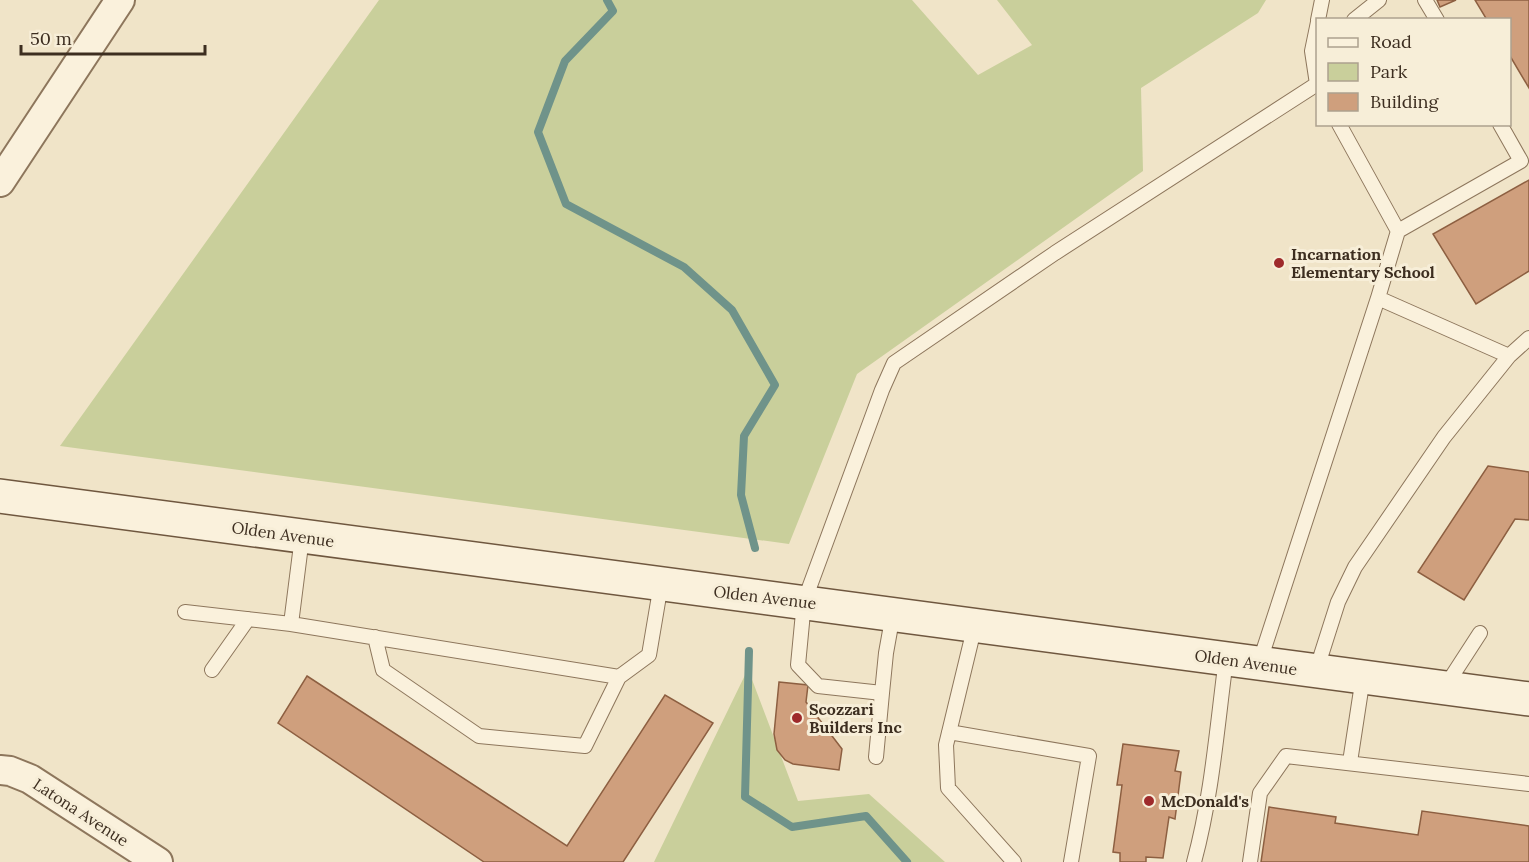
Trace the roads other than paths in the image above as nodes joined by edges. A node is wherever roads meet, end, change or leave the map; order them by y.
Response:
1 (120, 0) edge
2 (1322, 0) edge
3 (1378, 0) edge
4 (1425, 0) edge
5 (1319, 18) edge
6 (1356, 18) edge
7 (1436, 18) edge
8 (1315, 49) edge
9 (1316, 66) edge
10 (1316, 85) edge
11 (1341, 126) edge
12 (1501, 126) edge
13 (0, 182) edge
14 (1398, 231) junction
15 (1378, 298) junction
16 (1529, 338) edge
17 (1509, 356) junction
18 (0, 496) edge
19 (302, 537) junction
20 (661, 584) junction
21 (804, 602) junction
22 (185, 612) dead end
23 (893, 614) junction
24 (248, 619) junction
25 (291, 624) junction
26 (975, 625) junction
27 (1480, 633) dead end
28 (375, 638) junction
29 (1226, 659) junction
30 (1259, 664) junction
31 (212, 670) dead end
32 (1316, 671) junction
33 (619, 676) junction
34 (1363, 677) junction
35 (1444, 688) junction
36 (882, 693) junction
37 (1529, 699) edge
38 (949, 732) junction
39 (876, 757) dead end
40 (1350, 762) junction
41 (0, 770) edge
42 (1529, 784) edge
43 (158, 862) edge
44 (1014, 862) edge
45 (1071, 862) edge
46 (1194, 862) edge
47 (1250, 862) edge

1 - 13 street
2 - 5 lane
3 - 6 lane
4 - 7 lane
8 - 9 lane
10 - 21 lane
11 - 14 lane
12 - 14 lane
14 - 15 lane
15 - 17 lane
15 - 30 lane
16 - 17 lane
17 - 32 lane
18 - 19 main road, Olden Avenue
19 - 20 main road, Olden Avenue
19 - 25 lane
20 - 21 main road, Olden Avenue
20 - 33 lane
21 - 23 main road, Olden Avenue
21 - 36 lane
22 - 24 lane
23 - 26 main road, Olden Avenue
23 - 36 lane
24 - 25 lane
24 - 31 lane
25 - 28 lane
26 - 29 main road, Olden Avenue
26 - 38 lane
27 - 35 lane
28 - 33 lane
28 - 33 lane
29 - 30 main road, Olden Avenue
29 - 46 lane
30 - 32 main road, Olden Avenue
32 - 34 main road, Olden Avenue
34 - 35 main road, Olden Avenue
34 - 40 lane
35 - 37 main road, Olden Avenue
36 - 39 lane
38 - 44 lane
38 - 45 lane
40 - 42 lane
40 - 47 lane
41 - 43 street, Latona Avenue

